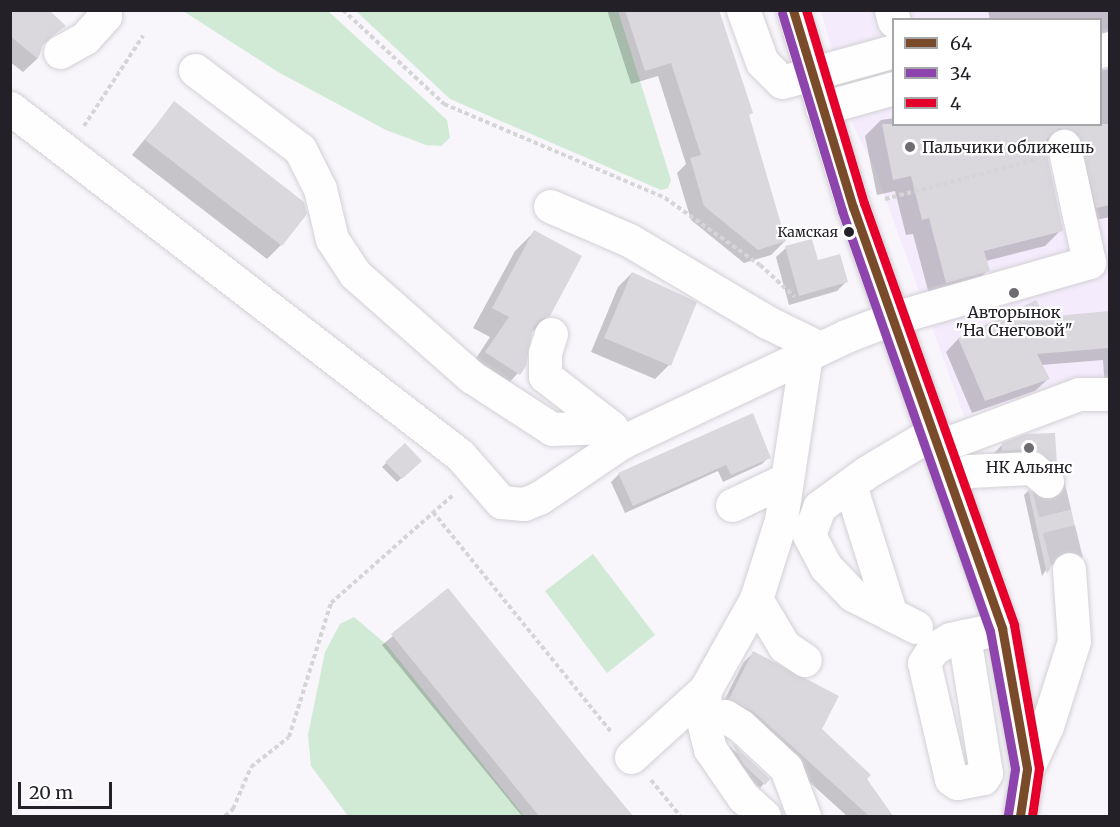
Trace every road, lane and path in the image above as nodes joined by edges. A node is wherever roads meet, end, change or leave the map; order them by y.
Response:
1 (103, 10) edge
2 (343, 10) edge
3 (743, 10) edge
4 (793, 10) edge
5 (143, 36) dead end
6 (60, 52) dead end
7 (892, 52) edge
8 (195, 70) dead end
9 (810, 72) junction
10 (892, 89) edge
11 (10, 108) edge
12 (822, 108) junction
13 (1064, 146) dead end
14 (67, 151) junction
15 (1022, 164) dead end
16 (550, 206) dead end
17 (853, 207) junction
18 (1099, 260) edge
19 (760, 266) dead end
20 (892, 318) junction
21 (551, 334) dead end
22 (813, 352) junction
23 (1110, 394) edge
24 (616, 435) junction
25 (937, 439) junction
26 (952, 478) junction
27 (787, 479) junction
28 (1047, 481) dead end
29 (850, 485) junction
30 (732, 505) dead end
31 (1069, 569) tunnel mouth
32 (756, 599) junction
33 (1002, 628) junction
34 (964, 636) dead end
35 (806, 660) dead end
36 (704, 705) junction
37 (631, 757) junction
38 (1027, 769) junction
39 (225, 816) edge
40 (680, 816) edge
41 (764, 816) edge
42 (804, 816) edge
43 (1020, 816) edge

1 - 6 main road
2 - 19 path
3 - 9 main road
4 - 9 main road
5 - 14 path
7 - 9 main road
8 - 24 main road
9 - 12 main road
10 - 12 main road
11 - 14 main road
12 - 17 main road
13 - 18 main road
14 - 24 main road
15 - 17 path
16 - 22 main road
17 - 20 main road
18 - 20 main road
20 - 22 main road
20 - 25 main road
21 - 24 main road
22 - 24 main road
22 - 27 main road
23 - 25 main road
25 - 26 main road
25 - 29 main road
26 - 28 main road
26 - 33 main road
27 - 30 main road
27 - 32 main road
29 - 29 main road
31 - 38 main road
32 - 35 main road
32 - 36 main road
33 - 34 main road
33 - 38 main road
36 - 37 main road
36 - 41 main road
36 - 42 main road
37 - 39 path
37 - 40 path
38 - 43 main road

